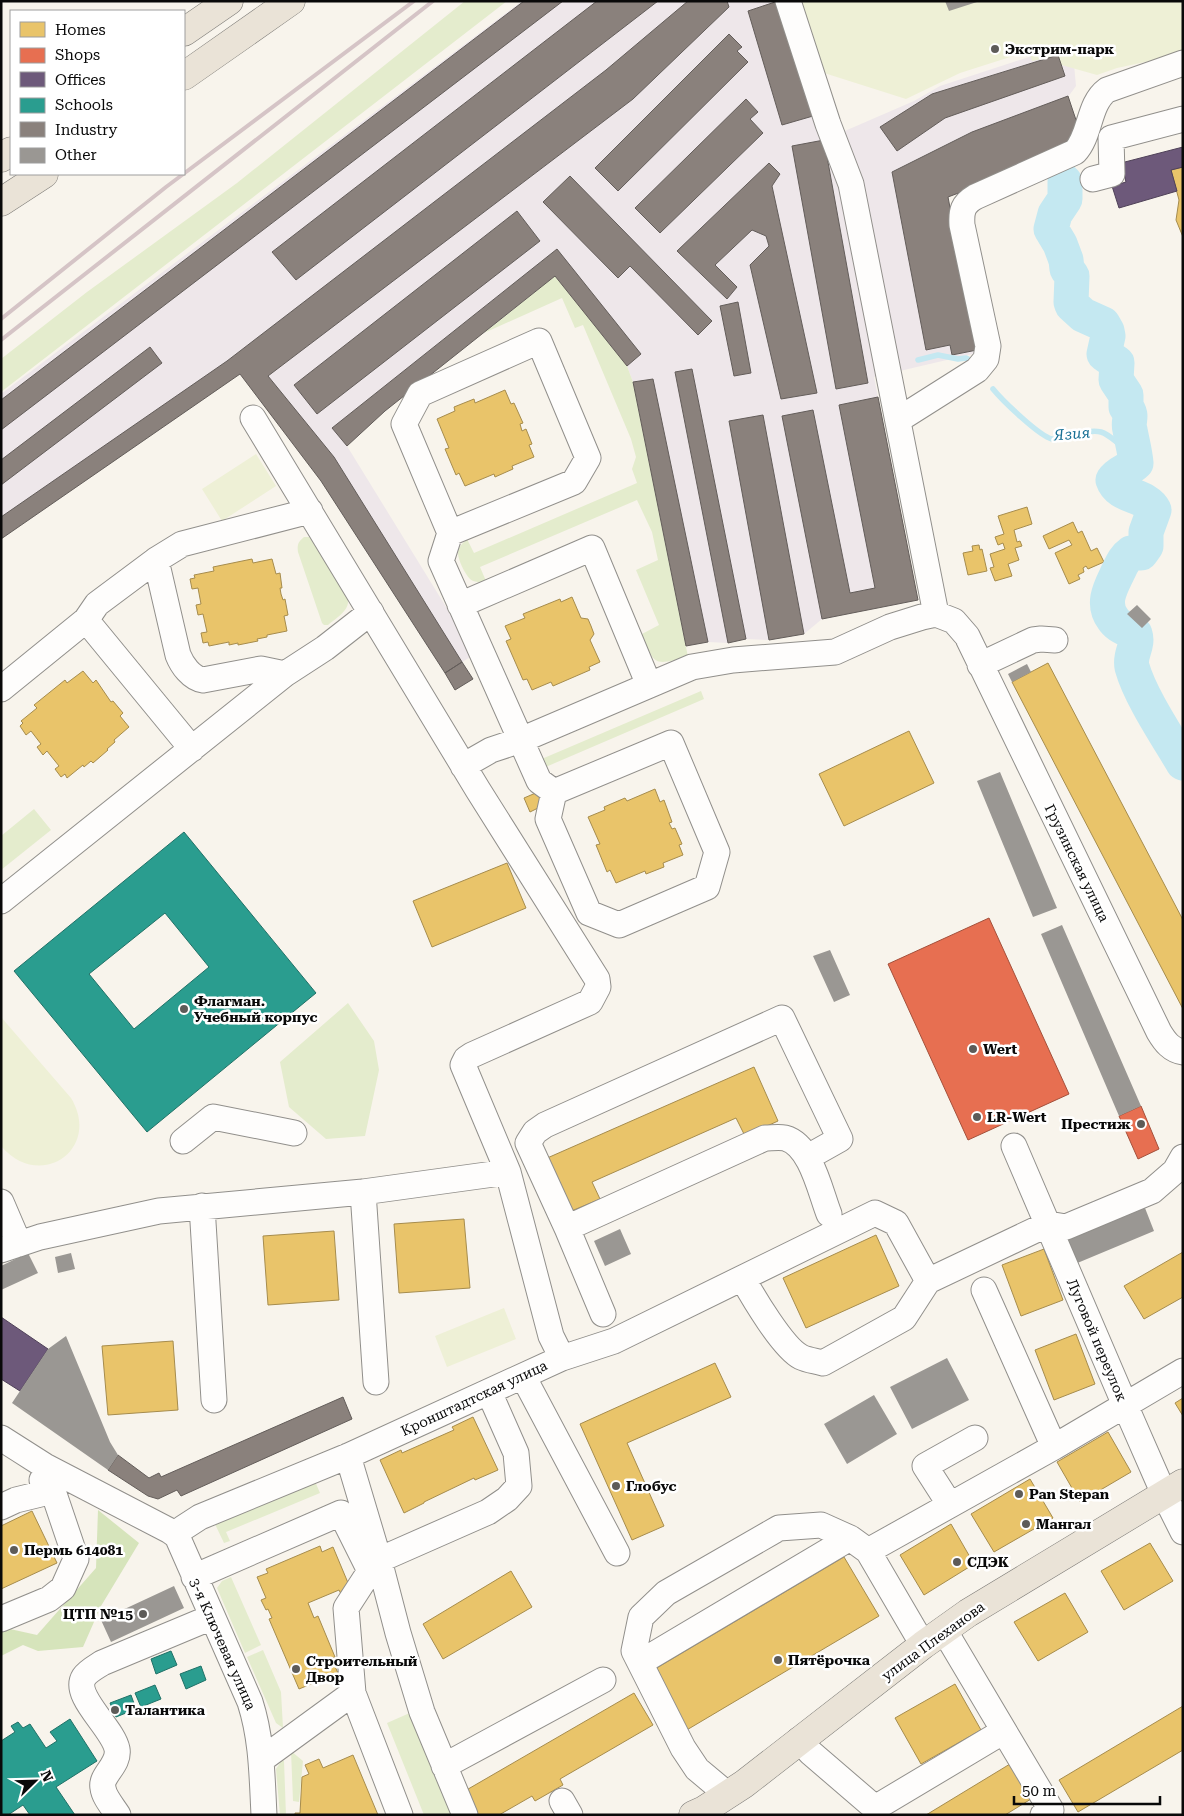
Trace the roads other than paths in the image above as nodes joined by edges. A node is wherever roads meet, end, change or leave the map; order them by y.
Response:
1 (229, 1) edge
2 (291, 1) edge
3 (788, 1) edge
4 (185, 31) edge
5 (1183, 63) edge
6 (185, 75) edge
7 (1183, 118) edge
8 (42, 175) edge
9 (1093, 178) dead end
10 (1, 202) edge
11 (253, 418) dead end
12 (898, 420) junction
13 (310, 512) junction
14 (450, 533) junction
15 (156, 560) junction
16 (460, 605) junction
17 (371, 612) junction
18 (936, 614) junction
19 (86, 620) junction
20 (1055, 640) dead end
21 (980, 665) junction
22 (285, 674) junction
23 (649, 685) junction
24 (1, 689) edge
25 (521, 740) junction
26 (192, 749) junction
27 (463, 766) junction
28 (554, 792) junction
29 (1, 901) edge
30 (1183, 1052) edge
31 (294, 1133) dead end
32 (184, 1142) dead end
33 (1014, 1146) dead end
34 (808, 1157) junction
35 (1183, 1157) edge
36 (508, 1172) junction
37 (363, 1192) junction
38 (1, 1202) edge
39 (202, 1206) junction
40 (829, 1214) dead end
41 (1048, 1224) junction
42 (567, 1228) junction
43 (10, 1247) edge
44 (742, 1279) junction
45 (928, 1281) junction
46 (984, 1290) dead end
47 (603, 1314) dead end
48 (562, 1358) junction
49 (1183, 1371) edge
50 (523, 1376) junction
51 (376, 1382) dead end
52 (489, 1392) junction
53 (214, 1400) dead end
54 (1125, 1405) junction
55 (1, 1438) edge
56 (975, 1438) dead end
57 (1054, 1447) junction
58 (348, 1456) junction
59 (45, 1466) junction
60 (1173, 1489) edge
61 (53, 1491) junction
62 (950, 1505) junction
63 (1, 1507) edge
64 (1183, 1532) edge
65 (177, 1536) junction
66 (859, 1545) junction
67 (617, 1553) dead end
68 (379, 1560) junction
69 (194, 1577) junction
70 (212, 1617) junction
71 (1, 1619) edge
72 (934, 1638) junction
73 (641, 1662) junction
74 (603, 1680) dead end
75 (353, 1692) junction
76 (1004, 1731) junction
77 (799, 1740) junction
78 (261, 1760) junction
79 (444, 1766) junction
80 (728, 1795) junction
81 (118, 1815) edge
82 (264, 1815) edge
83 (400, 1815) edge
84 (465, 1815) edge
85 (693, 1815) edge
86 (1043, 1815) edge

1 - 4 main road
2 - 6 main road
3 - 12 street
5 - 12 street
7 - 9 street
8 - 10 main road
11 - 13 street
12 - 18 street
13 - 15 street
13 - 17 street
14 - 14 street
14 - 16 street
15 - 19 street
15 - 22 street
16 - 23 street
16 - 25 street
17 - 22 street
17 - 27 street
18 - 21 street, Грузинская улица
18 - 23 street
19 - 24 street
19 - 26 street
20 - 21 street
21 - 30 street, Грузинская улица
22 - 26 street
23 - 25 street
25 - 27 street
25 - 28 street
26 - 29 street
27 - 36 street
28 - 28 street
31 - 32 street
33 - 41 street, Луговой переулок
34 - 40 street
34 - 42 street
34 - 42 street
35 - 41 street
36 - 37 street
36 - 48 street
37 - 39 street
37 - 51 street
38 - 43 street
39 - 43 street
39 - 53 street
41 - 45 street
41 - 54 street, Луговой переулок
42 - 47 street
44 - 45 street, Кронштадтская улица
44 - 45 street
44 - 48 street, Кронштадтская улица
46 - 57 street
48 - 50 street, Кронштадтская улица
49 - 54 street
50 - 52 street, Кронштадтская улица
50 - 67 street
52 - 58 street, Кронштадтская улица
52 - 68 street
54 - 57 street
54 - 60 street, Луговой переулок
55 - 59 street
56 - 62 street
57 - 62 street
58 - 65 street, Кронштадтская улица
58 - 68 street
59 - 61 street
59 - 65 street
60 - 64 street, Луговой переулок
60 - 72 main road, улица Плеханова
61 - 63 street
61 - 71 street
62 - 66 street
65 - 69 street, 3-я Ключевая улица
66 - 72 street
66 - 73 street
66 - 73 street
68 - 79 street
69 - 70 street, 3-я Ключевая улица
69 - 75 street
70 - 78 street, 3-я Ключевая улица
70 - 81 street
72 - 76 street
72 - 77 main road, улица Плеханова
73 - 80 street
74 - 79 street
75 - 78 street
75 - 83 street
76 - 77 street
76 - 86 street
77 - 80 main road, улица Плеханова
78 - 82 street, 3-я Ключевая улица
79 - 84 street
80 - 85 main road, улица Плеханова

